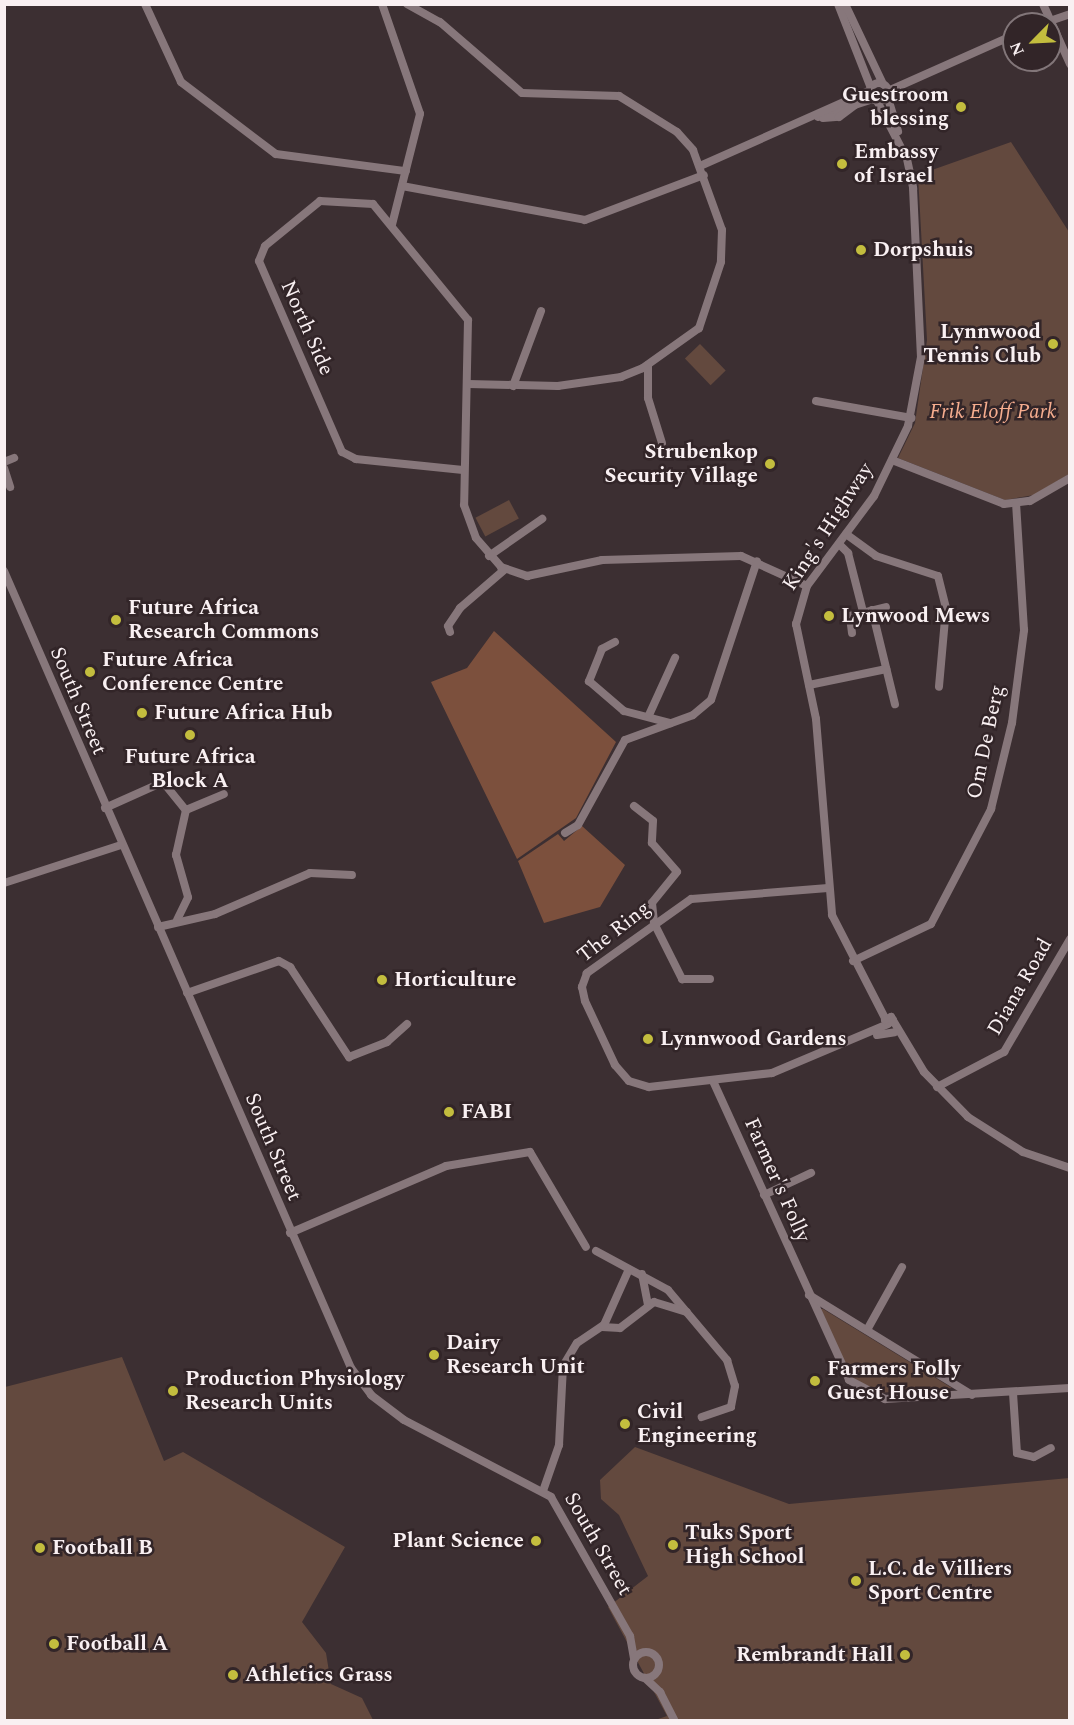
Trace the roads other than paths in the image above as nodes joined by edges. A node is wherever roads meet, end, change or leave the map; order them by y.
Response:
1 (145, 4) edge
2 (382, 4) edge
3 (407, 4) edge
4 (840, 5) edge
5 (1002, 40) edge
6 (1062, 47) edge
7 (1070, 64) edge
8 (871, 89) junction
9 (885, 89) junction
10 (875, 100) junction
11 (816, 118) junction
12 (902, 147) junction
13 (700, 166) junction
14 (406, 171) junction
15 (704, 175) junction
16 (402, 186) junction
17 (392, 225) junction
18 (542, 311) dead end
19 (648, 365) junction
20 (468, 384) junction
21 (513, 386) junction
22 (816, 401) dead end
23 (911, 418) junction
24 (662, 443) dead end
25 (14, 458) dead end
26 (892, 460) junction
27 (4, 462) edge
28 (4, 468) edge
29 (463, 470) junction
30 (1070, 478) edge
31 (10, 487) dead end
32 (1016, 504) junction
33 (542, 519) dead end
34 (846, 534) junction
35 (839, 544) junction
36 (489, 556) junction
37 (757, 561) junction
38 (504, 570) junction
39 (4, 571) edge
40 (807, 586) junction
41 (886, 607) dead end
42 (872, 610) junction
43 (863, 612) junction
44 (450, 632) dead end
45 (852, 633) dead end
46 (615, 642) dead end
47 (675, 658) dead end
48 (886, 669) junction
49 (808, 684) junction
50 (939, 687) dead end
51 (895, 704) dead end
52 (649, 715) junction
53 (670, 723) junction
54 (224, 794) dead end
55 (634, 806) dead end
56 (105, 808) junction
57 (186, 810) junction
58 (565, 833) dead end
59 (121, 845) junction
60 (352, 875) dead end
61 (4, 883) edge
62 (828, 888) junction
63 (177, 920) junction
64 (654, 923) junction
65 (158, 927) junction
66 (1070, 939) edge
67 (853, 961) junction
68 (710, 979) dead end
69 (187, 993) junction
70 (888, 1021) junction
71 (407, 1024) dead end
72 (896, 1032) junction
73 (853, 1038) junction
74 (907, 1045) junction
75 (713, 1081) junction
76 (937, 1087) junction
77 (1070, 1168) edge
78 (811, 1173) dead end
79 (764, 1195) junction
80 (290, 1233) junction
81 (585, 1247) dead end
82 (596, 1251) dead end
83 (902, 1267) dead end
84 (629, 1269) junction
85 (642, 1274) junction
86 (808, 1294) junction
87 (648, 1304) junction
88 (693, 1317) junction
89 (602, 1327) junction
90 (867, 1330) junction
91 (1070, 1388) edge
92 (1013, 1393) junction
93 (972, 1395) junction
94 (702, 1417) dead end
95 (1050, 1448) dead end
96 (543, 1491) junction
97 (630, 1636) junction
98 (644, 1652) junction
99 (634, 1659) junction
100 (657, 1671) junction
101 (645, 1678) junction
102 (660, 1692) junction
103 (674, 1720) edge

1 - 14 street
2 - 14 street
3 - 13 street
4 - 8 street, King's Highway
4 - 9 street, King's Highway
5 - 9 street
6 - 7 street
8 - 9 street
8 - 10 street, King's Highway
8 - 11 street
9 - 10 street
9 - 12 street, King's Highway
10 - 11 street
10 - 12 street, King's Highway
11 - 13 street
12 - 23 street, King's Highway
13 - 15 street
14 - 16 street
15 - 16 street
15 - 19 street
16 - 17 street
17 - 20 street
17 - 29 street, North Side
18 - 21 street
19 - 21 street
19 - 24 street
20 - 21 street
20 - 29 street
22 - 23 street
23 - 26 street, King's Highway
25 - 27 street
26 - 32 street
26 - 34 street, King's Highway
28 - 31 street
29 - 36 street
30 - 32 street
32 - 67 street, Om De Berg
33 - 36 street
34 - 35 street, King's Highway
34 - 50 street
35 - 40 street, King's Highway
35 - 43 street
36 - 38 street
37 - 38 street
37 - 40 street
37 - 53 street
38 - 44 street
39 - 56 street, South Street
40 - 49 street, King's Highway
41 - 42 street
42 - 43 street
42 - 48 street
43 - 45 street
46 - 52 street
47 - 52 street
48 - 49 street
48 - 51 street
49 - 62 street, King's Highway
52 - 53 street
53 - 58 street
54 - 57 street
55 - 64 street
56 - 57 street
56 - 59 street, South Street
57 - 63 street
59 - 61 street
59 - 65 street, South Street
60 - 63 street
62 - 64 street, The Ring
62 - 67 street, King's Highway
63 - 65 street
64 - 68 street
64 - 75 street, The Ring
65 - 69 street, South Street
66 - 76 street, Diana Road
67 - 70 street, King's Highway
69 - 71 street
69 - 80 street, South Street
70 - 72 street, King's Highway
70 - 73 street, The Ring
70 - 74 street, King's Highway
72 - 73 street
72 - 74 street, King's Highway
73 - 75 street, The Ring
74 - 76 street, King's Highway
75 - 79 street, Farmer's Folly
76 - 77 street, King's Highway
78 - 79 street
79 - 86 street, Farmer's Folly
80 - 81 street
80 - 96 street, South Street
82 - 84 street
83 - 90 street
84 - 85 street
84 - 89 street
85 - 87 street
85 - 88 street
86 - 90 street
86 - 93 street, Farmer's Folly
87 - 88 street
87 - 89 street
88 - 94 street
89 - 96 street
90 - 93 street
91 - 92 street, Farmer's Folly
92 - 93 street, Farmer's Folly
92 - 95 street
96 - 97 street, South Street
97 - 98 street, South Street
97 - 99 street, South Street
98 - 99 street
98 - 100 street
99 - 101 street
100 - 101 street
100 - 102 street
101 - 102 street
102 - 103 street

